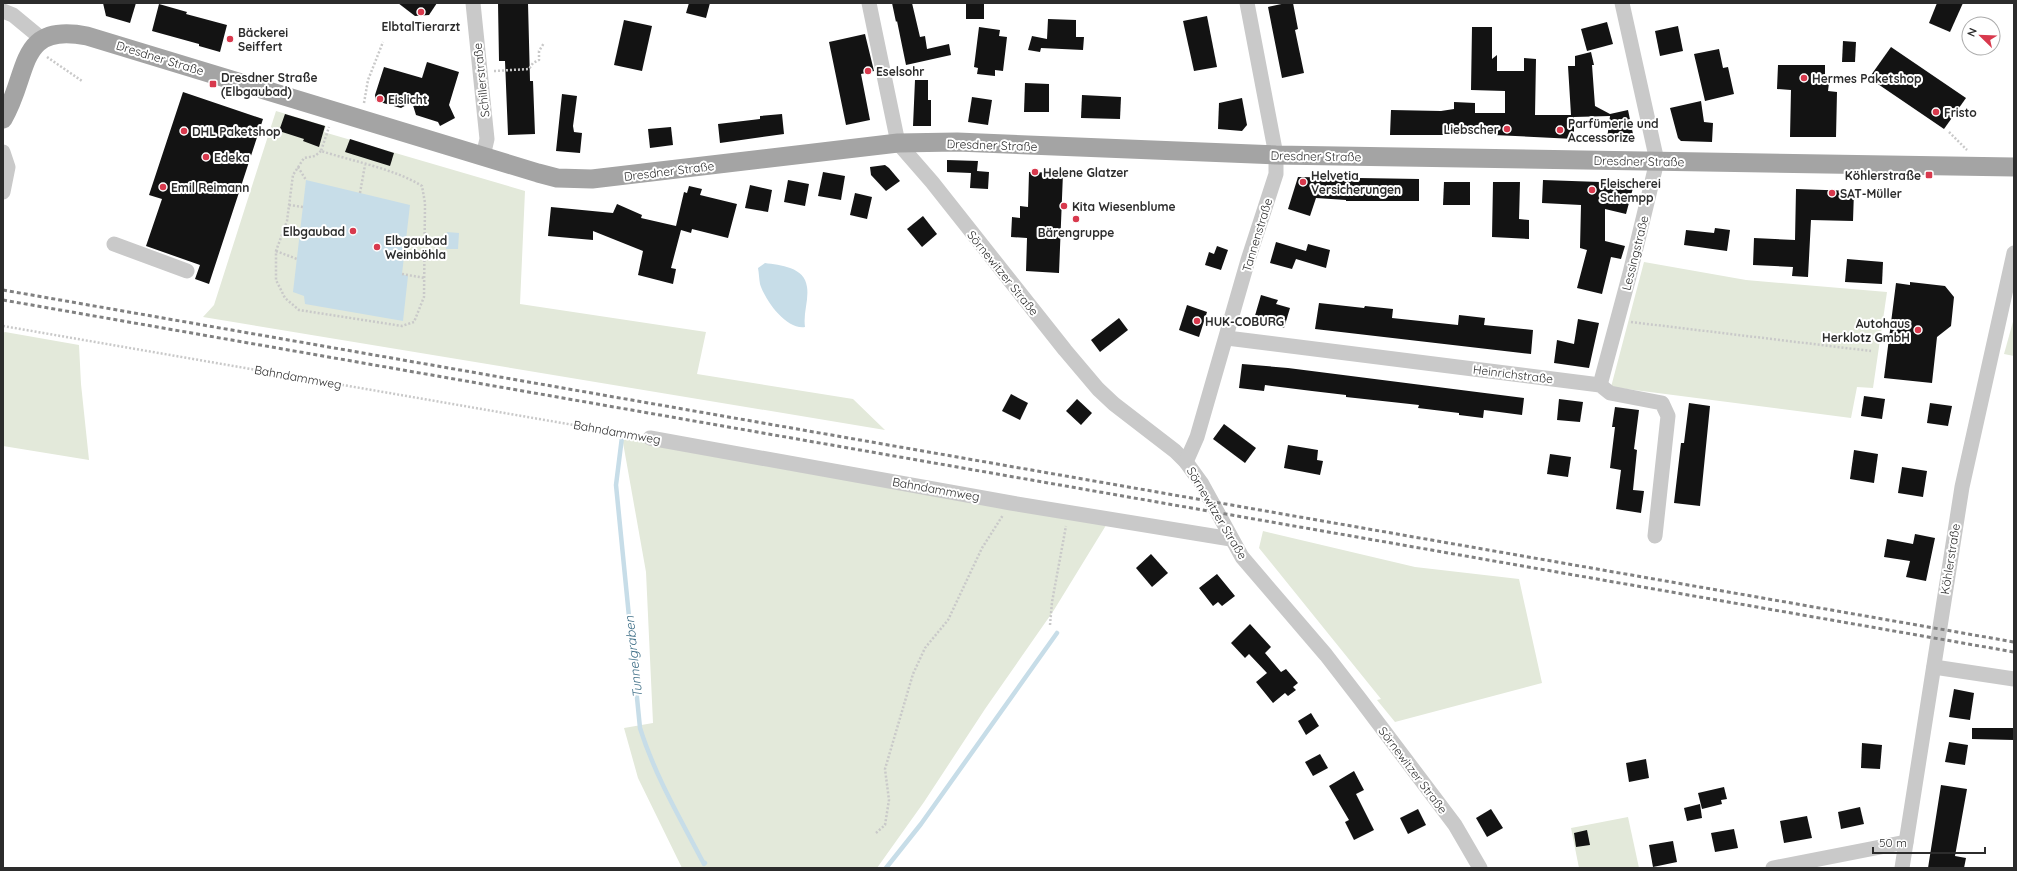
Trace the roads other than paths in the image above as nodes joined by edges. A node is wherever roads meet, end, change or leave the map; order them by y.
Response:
1 (473, 3) edge
2 (869, 3) edge
3 (1247, 3) edge
4 (1622, 3) edge
5 (11, 10) edge
6 (37, 43) junction
7 (3, 119) edge
8 (898, 143) junction
9 (3, 152) edge
10 (1276, 155) junction
11 (483, 156) junction
12 (1657, 161) junction
13 (2014, 167) edge
14 (3, 192) edge
15 (114, 244) dead end
16 (2014, 253) edge
17 (186, 270) dead end
18 (1227, 338) junction
19 (1600, 384) junction
20 (650, 438) road end
21 (1186, 462) junction
22 (1655, 536) dead end
23 (1231, 539) junction
24 (1934, 666) junction
25 (2014, 679) edge
26 (1906, 842) junction
27 (1480, 868) edge
28 (1773, 868) edge
29 (1902, 868) edge

1 - 11 street, Schillerstraße
2 - 8 street
3 - 10 street, Tannenstraße
4 - 12 street, Lessingstraße
5 - 6 street
6 - 7 main road
6 - 11 main road, Dresdner Straße
8 - 10 main road, Dresdner Straße
8 - 11 main road, Dresdner Straße
8 - 21 street, Sörnewitzer Straße
9 - 14 street
10 - 12 main road, Dresdner Straße
10 - 18 street, Tannenstraße
12 - 13 main road, Dresdner Straße
12 - 19 street, Lessingstraße
15 - 17 street
16 - 24 street, Köhlerstraße
18 - 19 street, Heinrichstraße
18 - 21 street, Tannenstraße
19 - 22 street, Heinrichstraße
20 - 23 street, Bahndammweg
21 - 23 street, Sörnewitzer Straße
23 - 27 street, Sörnewitzer Straße
24 - 25 street
24 - 26 street, Köhlerstraße
26 - 28 street
26 - 29 street, Köhlerstraße

